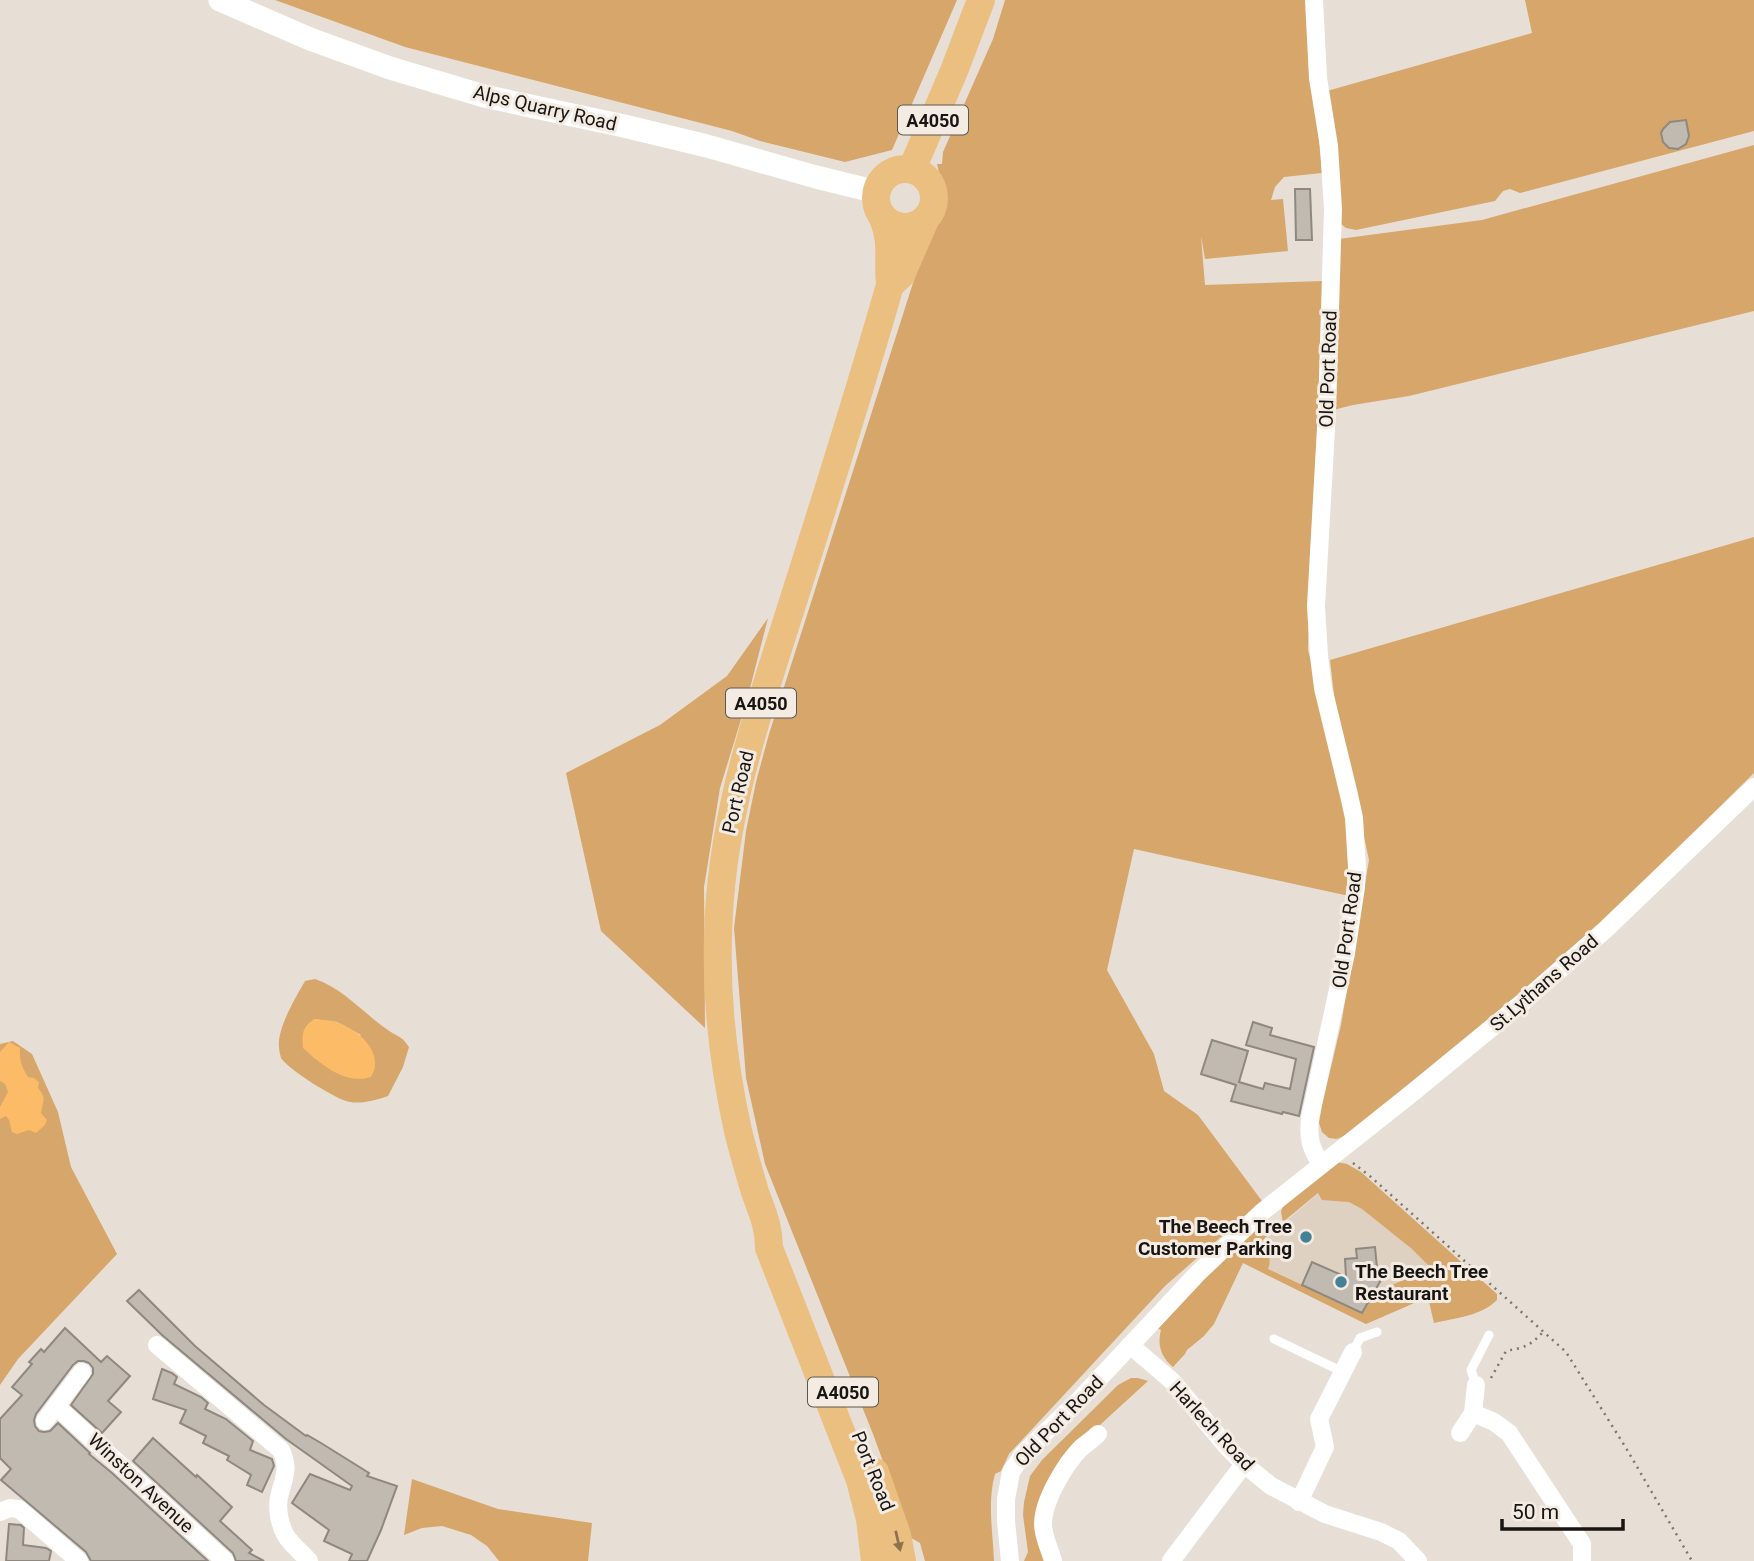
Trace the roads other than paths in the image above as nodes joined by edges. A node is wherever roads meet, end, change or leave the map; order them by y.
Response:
1 (220, 0) edge
2 (981, 0) edge
3 (1314, 0) edge
4 (912, 169) junction
5 (879, 204) junction
6 (925, 220) junction
7 (890, 285) junction
8 (1754, 787) edge
9 (1321, 1164) junction
10 (769, 1230) junction
11 (1377, 1332) dead end
12 (1489, 1335) dead end
13 (1274, 1339) dead end
14 (157, 1345) dead end
15 (1130, 1345) junction
16 (1353, 1352) joint
17 (82, 1372) dead end
18 (1343, 1372) junction
19 (1476, 1385) joint
20 (1473, 1413) junction
21 (1460, 1433) dead end
22 (1098, 1434) dead end
23 (1244, 1464) junction
24 (1299, 1502) junction
25 (0, 1512) edge
26 (1586, 1557) edge
27 (79, 1561) edge
28 (225, 1561) edge
29 (309, 1561) edge
30 (875, 1561) edge
31 (902, 1561) edge
32 (1010, 1561) edge
33 (1054, 1561) edge
34 (1171, 1561) edge
35 (1418, 1561) edge

1 - 5 street, Alps Quarry Road
2 - 4 main road, A4050
3 - 9 street, Old Port Road
4 - 5 main road
4 - 6 main road, A4050
5 - 6 main road
5 - 7 main road, Port Road / A4050
6 - 7 main road, Port Road / A4050
7 - 10 main road, Port Road / A4050
8 - 9 street, St.Lythans Road
9 - 15 street, Old Port Road
10 - 30 main road, Port Road / A4050
10 -> 31 main road, Port Road / A4050
11 - 16 lane
12 - 19 lane
13 - 18 lane
14 - 29 street
15 - 23 street, Harlech Road
15 - 32 street, Old Port Road
16 - 18 street
17 - 28 street, Winston Avenue
18 - 24 street
19 - 20 street
20 - 21 street
20 - 26 street
22 - 33 street
23 - 24 street, Harlech Road
23 - 34 street
24 - 35 street, Harlech Road
25 - 27 street

